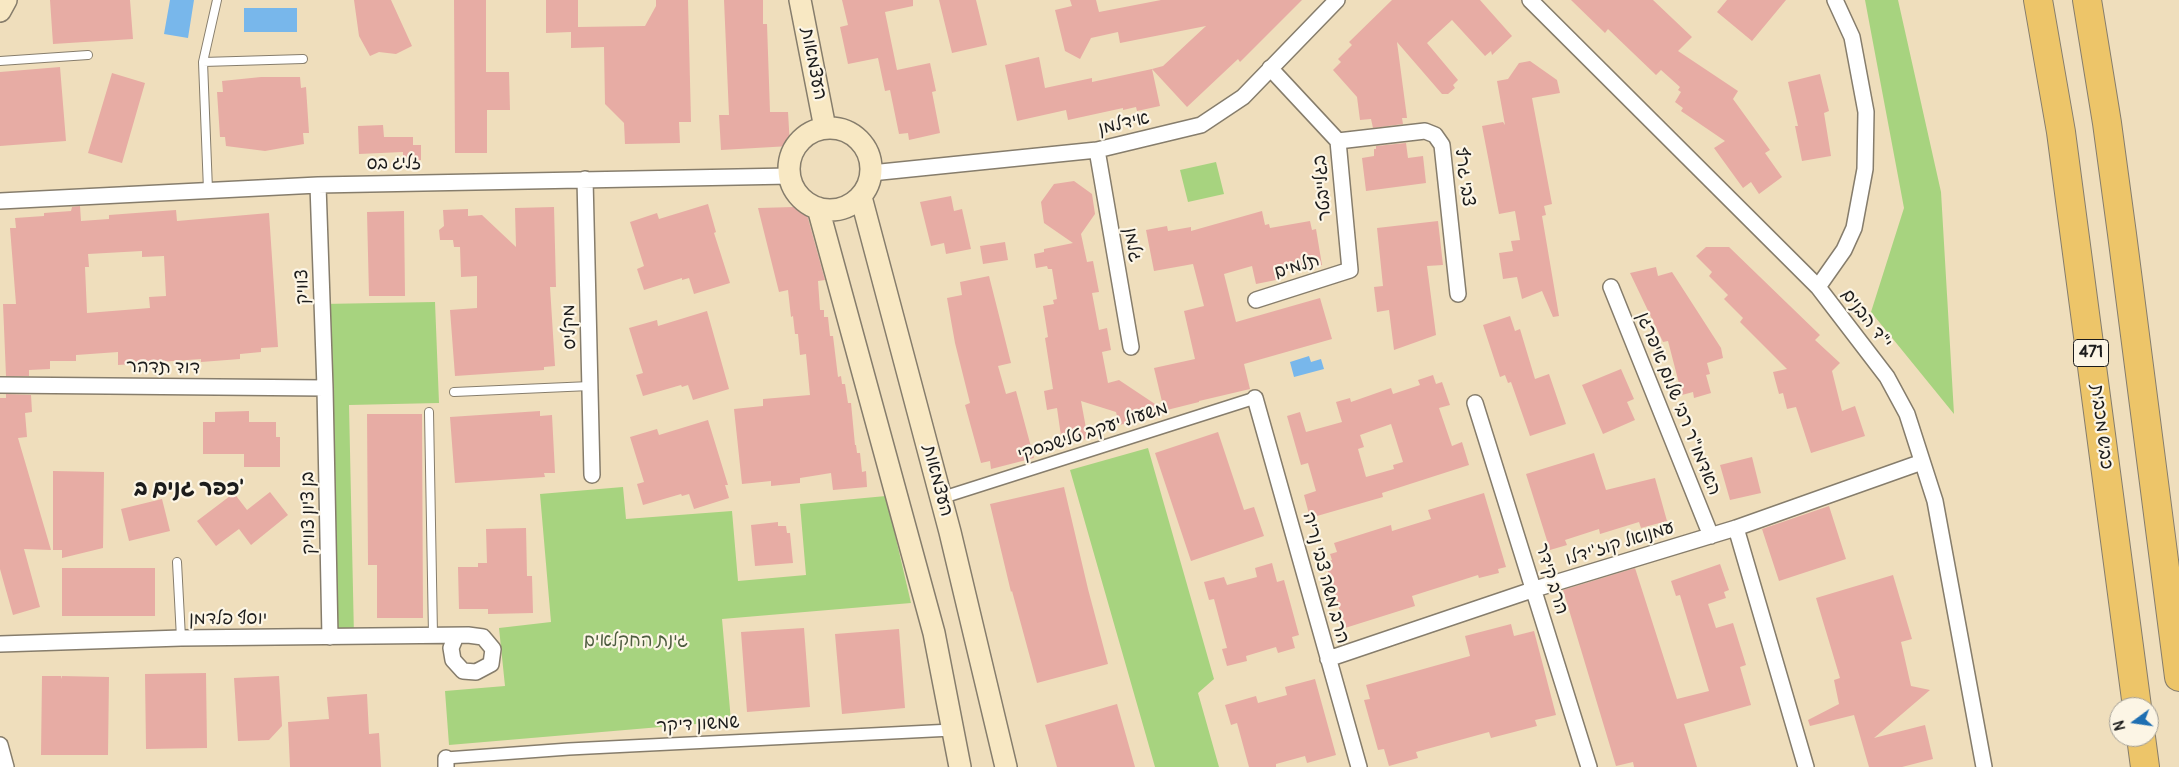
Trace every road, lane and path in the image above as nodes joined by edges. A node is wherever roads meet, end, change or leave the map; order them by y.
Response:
1 (6, 0) edge
2 (217, 0) edge
3 (800, 0) edge
4 (1530, 0) edge
5 (1835, 0) edge
6 (2038, 0) edge
7 (2087, 0) edge
8 (1334, 1) edge
9 (0, 11) edge
10 (88, 55) dead end
11 (303, 60) dead end
12 (0, 61) edge
13 (203, 62) junction
14 (1270, 68) junction
15 (825, 128) junction
16 (1338, 141) junction
17 (1097, 150) junction
18 (871, 173) junction
19 (790, 176) junction
20 (585, 179) junction
21 (318, 185) junction
22 (208, 190) junction
23 (861, 197) junction
24 (0, 201) edge
25 (818, 208) junction
26 (1350, 270) joint
27 (1610, 287) dead end
28 (1818, 288) junction
29 (1458, 294) dead end
30 (1256, 300) dead end
31 (1131, 347) dead end
32 (0, 385) edge
33 (590, 386) junction
34 (325, 388) junction
35 (454, 392) dead end
36 (1256, 398) joint
37 (1475, 403) dead end
38 (429, 412) dead end
39 (1922, 462) junction
40 (592, 475) dead end
41 (941, 498) junction
42 (1736, 528) junction
43 (1711, 536) junction
44 (177, 562) dead end
45 (1534, 589) junction
46 (433, 635) junction
47 (456, 636) dead end
48 (330, 637) junction
49 (180, 638) junction
50 (0, 644) edge
51 (1328, 659) junction
52 (2179, 677) edge
53 (2136, 697) edge
54 (952, 730) junction
55 (0, 745) edge
56 (2142, 747) edge
57 (446, 763) edge
58 (6, 767) edge
59 (960, 767) edge
60 (1006, 767) edge
61 (1359, 767) edge
62 (1589, 767) edge
63 (1806, 767) edge
64 (1984, 767) edge
65 (2145, 767) edge

1 - 9 main road
2 - 13 lane
3 - 15 main road, העצמאות
4 - 28 street, י"ד הבנים
5 - 28 street
6 - 53 highway, כביש מכבית / 471
7 - 52 highway
8 - 14 street, אידלמן
10 - 12 lane
11 - 13 lane
13 - 22 lane
14 - 16 street, בגלייבטר
14 - 17 street, אידלמן
15 - 18 main road
15 - 19 main road
16 - 26 street, בגלייבטר
16 - 29 street, צבי גרף
17 - 18 street, אידלמן
17 - 31 street, גלמן
18 - 23 main road
19 - 20 street, זליג בס
19 - 25 main road
20 - 21 street, זליג בס
20 - 33 street, מקליס
21 - 22 street, זליג בס
21 - 34 street, צוויק
22 - 24 street, זליג בס
23 - 25 main road
23 - 41 main road, העצמאות
25 - 54 main road
26 - 30 street, תלמים
27 - 43 street, האדמו"ר רבי שלום איפרגן
28 - 39 street, י"ד הבנים
32 - 34 street, דוד תדהר
33 - 35 lane
33 - 40 street, מקליס
34 - 48 street, בן ציון צוויק
36 - 41 street, משעול יעקב טלישבסקי
36 - 51 street, הרב משה צבי נריה
37 - 45 street, הרב קידר
38 - 46 lane
39 - 42 street, עמנואל קוז'ידלו
39 - 64 street, י"ד הבנים
41 - 60 main road, העצמאות
42 - 43 street, עמנואל קוז'ידלו
42 - 63 street
43 - 45 street, עמנואל קוז'ידלו
44 - 49 lane
45 - 51 street, עמנואל קוז'ידלו
45 - 62 street, הרב קידר
46 - 47 street, יוסף פלדמן
46 - 48 street, יוסף פלדמן
48 - 49 street, יוסף פלדמן
49 - 50 street, יוסף פלדמן
51 - 61 street, הרב משה צבי נריה
54 - 57 street, שמשון דיקר
54 - 59 main road
55 - 58 street
56 - 65 highway

